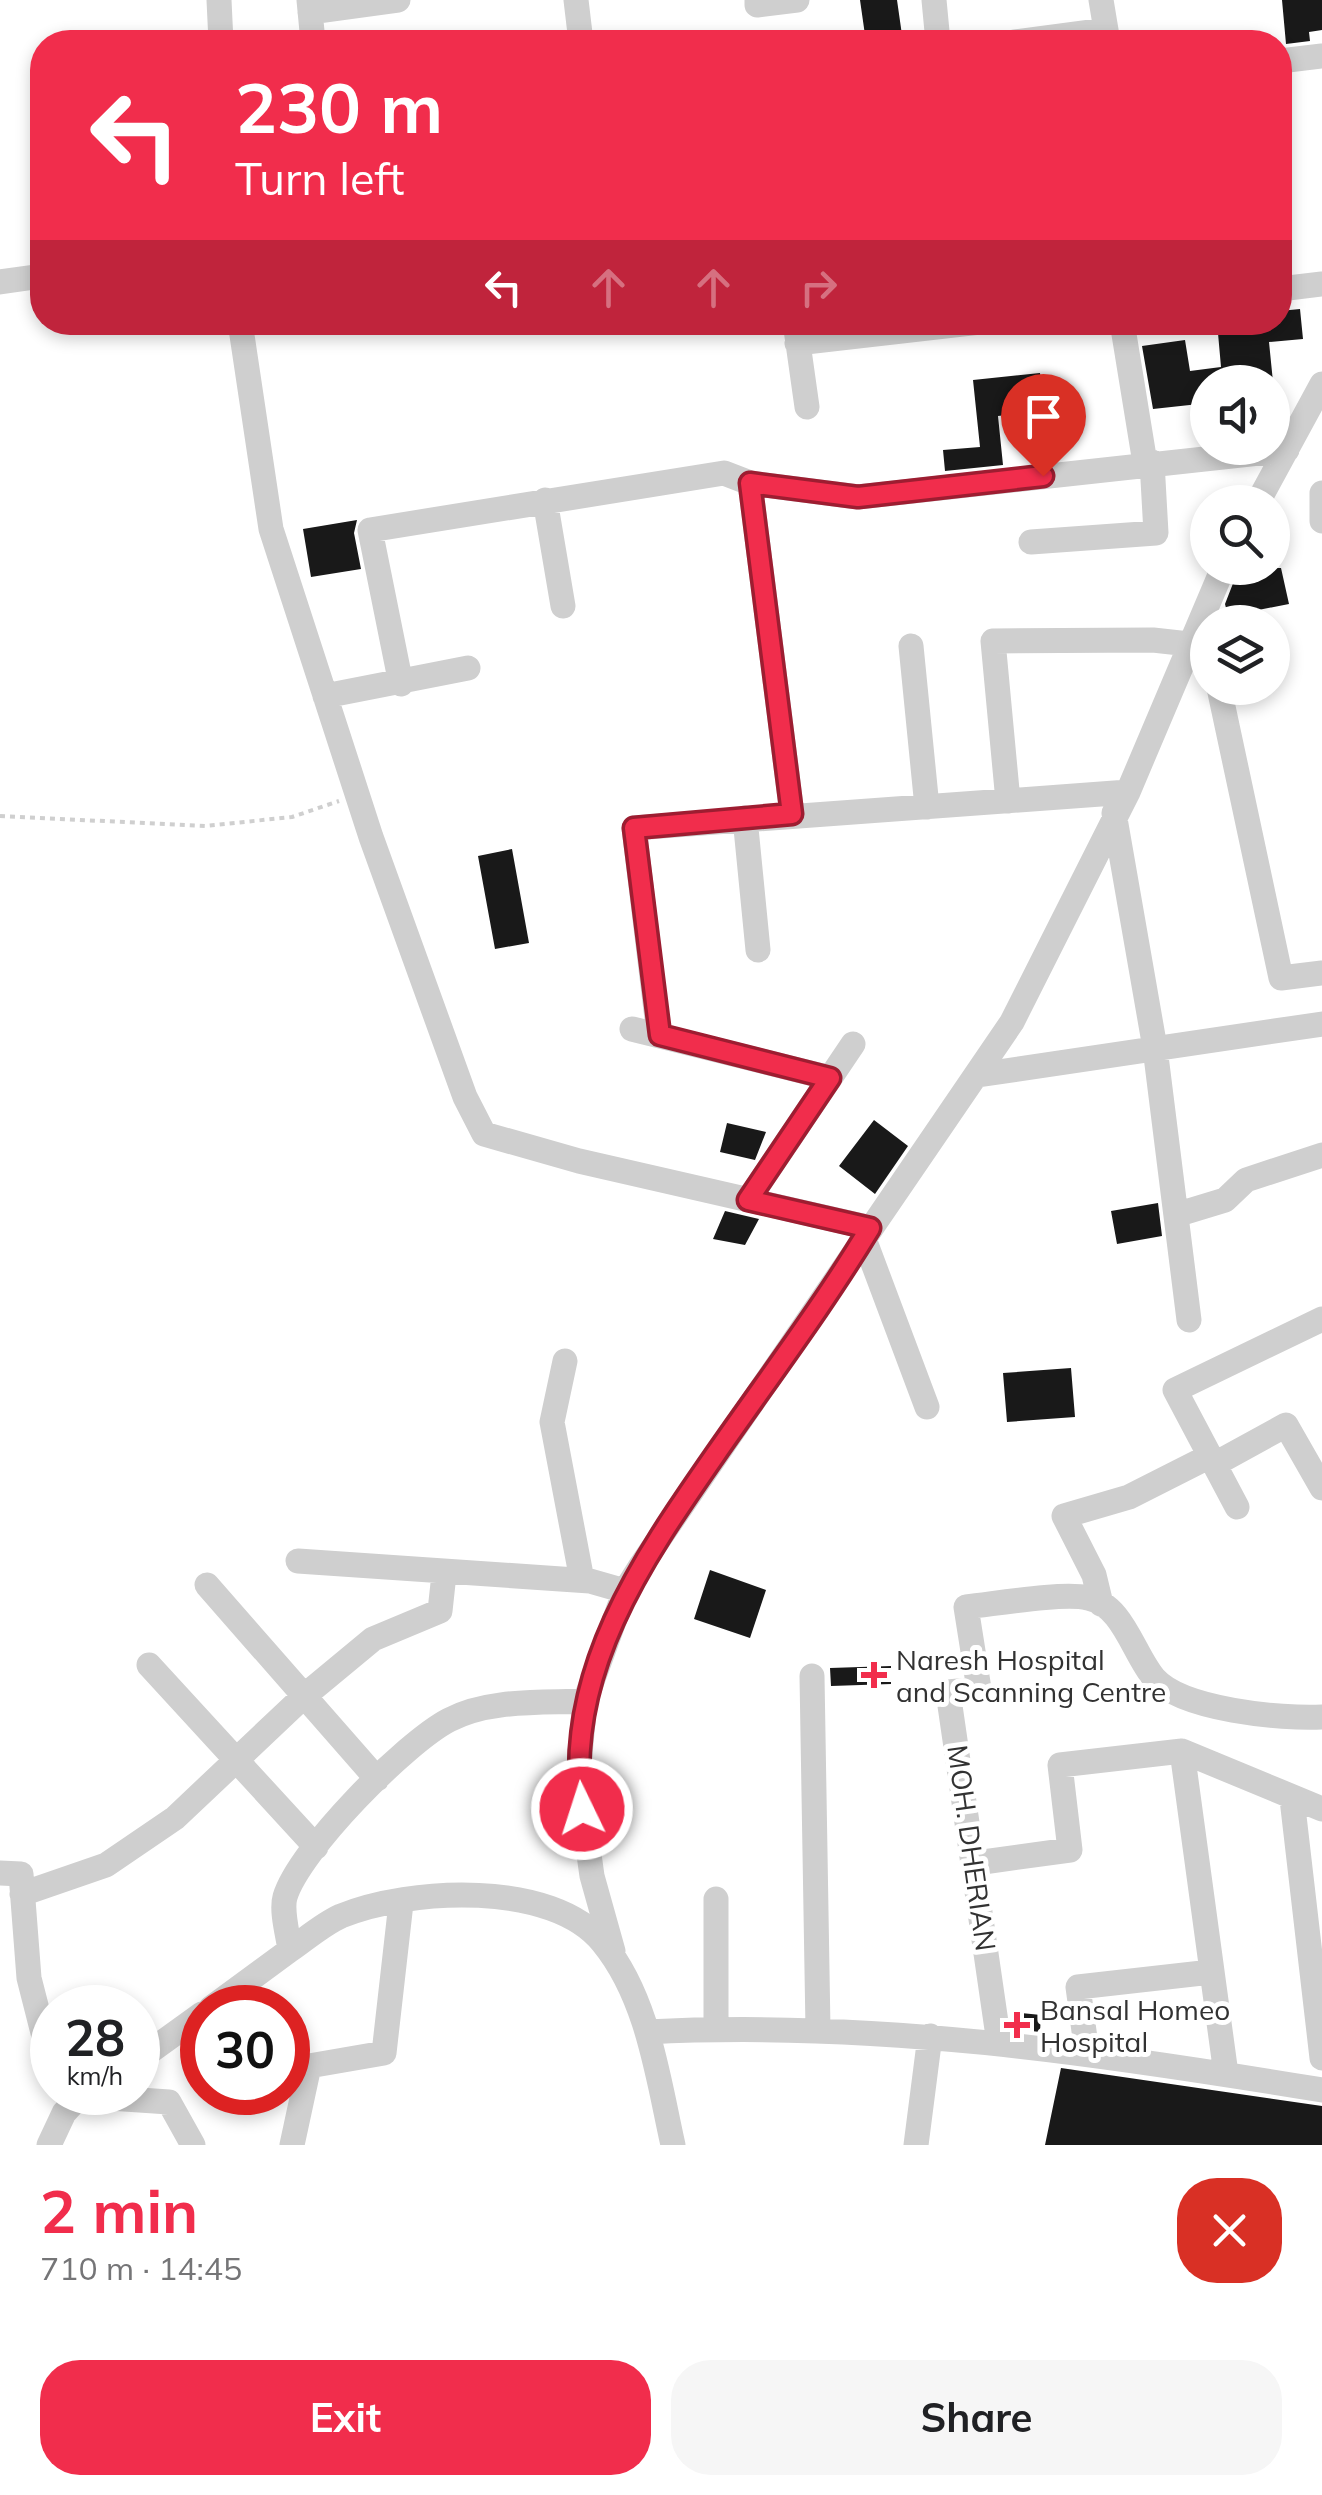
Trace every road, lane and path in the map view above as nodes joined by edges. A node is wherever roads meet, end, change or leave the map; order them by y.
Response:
1 (219, 0) edge
2 (398, 0) edge
3 (576, 0) edge
4 (757, 0) edge
5 (798, 0) edge
6 (934, 0) edge
7 (1102, 0) edge
8 (310, 6) edge
9 (220, 30) edge
10 (580, 30) edge
11 (937, 30) edge
12 (1106, 30) edge
13 (1322, 56) edge
14 (1292, 60) edge
15 (30, 278) edge
16 (0, 282) edge
17 (1322, 284) edge
18 (1292, 287) edge
19 (242, 335) edge
20 (796, 335) edge
21 (1124, 335) edge
22 (1322, 384) edge
23 (807, 407) dead end
24 (1290, 444) edge
25 (1190, 458) edge
26 (1148, 462) junction
27 (750, 483) junction
28 (1322, 492) edge
29 (545, 500) junction
30 (1322, 521) edge
31 (1031, 542) dead end
32 (563, 606) dead end
33 (1190, 641) edge
34 (910, 646) dead end
35 (1190, 658) edge
36 (468, 668) dead end
37 (400, 684) junction
38 (324, 696) junction
39 (1223, 705) edge
40 (358, 795) junction
41 (1008, 801) junction
42 (1121, 803) junction
43 (927, 807) junction
44 (792, 814) junction
45 (0, 816) edge
46 (745, 818) junction
47 (758, 950) dead end
48 (1322, 974) edge
49 (1322, 1024) edge
50 (632, 1029) dead end
51 (660, 1035) junction
52 (853, 1044) dead end
53 (1155, 1048) junction
54 (978, 1075) junction
55 (830, 1078) junction
56 (1322, 1155) edge
57 (748, 1200) junction
58 (1178, 1214) junction
59 (867, 1234) junction
60 (1322, 1319) edge
61 (1189, 1320) dead end
62 (566, 1362) dead end
63 (927, 1407) dead end
64 (1213, 1460) junction
65 (1322, 1488) edge
66 (1237, 1507) dead end
67 (298, 1562) dead end
68 (444, 1574) junction
69 (582, 1580) junction
70 (206, 1585) dead end
71 (625, 1591) junction
72 (1101, 1604) junction
73 (150, 1665) dead end
74 (812, 1676) dead end
75 (302, 1697) junction
76 (584, 1701) junction
77 (1322, 1717) edge
78 (1182, 1751) junction
79 (236, 1760) junction
80 (377, 1779) junction
81 (1292, 1799) junction
82 (1322, 1809) edge
83 (316, 1847) junction
84 (976, 1863) junction
85 (0, 1873) edge
86 (22, 1894) junction
87 (716, 1899) dead end
88 (401, 1903) junction
89 (290, 1950) junction
90 (616, 1960) junction
91 (1211, 1972) junction
92 (31, 1985) edge
93 (241, 1985) edge
94 (716, 2029) junction
95 (818, 2029) junction
96 (647, 2032) junction
97 (930, 2036) junction
98 (998, 2043) junction
99 (1086, 2053) junction
100 (1322, 2058) edge
101 (1226, 2074) junction
102 (1322, 2090) edge
103 (160, 2102) edge
104 (64, 2115) edge
105 (49, 2145) edge
106 (192, 2145) edge
107 (292, 2145) edge
108 (673, 2145) edge
109 (916, 2145) edge

1 - 9 street
2 - 8 street
3 - 10 street
4 - 5 street
6 - 11 street
7 - 12 street
13 - 14 street
15 - 16 street
17 - 18 street
19 - 38 street
20 - 23 street
21 - 26 street
22 - 24 street
25 - 26 street
26 - 27 street
26 - 31 street
27 - 29 street
27 - 44 street
28 - 30 street
29 - 32 street
29 - 37 street
33 - 41 street
34 - 43 street
35 - 42 street
36 - 37 street
37 - 38 street
38 - 40 street
39 - 48 street
40 - 45 path
40 - 57 street
41 - 42 street
41 - 43 street
42 - 53 street
42 - 54 street
43 - 44 street
44 - 46 street
46 - 47 street
46 - 51 street
49 - 53 street
50 - 51 street
51 - 55 street
52 - 55 street
53 - 54 street
53 - 58 street
54 - 59 street
55 - 57 street
56 - 58 street
57 - 59 street
58 - 61 street
59 - 63 street
59 - 71 street
60 - 64 street
62 - 69 street
64 - 65 street
64 - 66 street
64 - 72 street
67 - 68 street
68 - 69 street
68 - 75 street
69 - 71 street
70 - 75 street
71 - 76 street
72 - 77 street
72 - 84 street, MOH. DHERIAN
73 - 79 street
74 - 95 street
75 - 79 street
75 - 80 street
76 - 80 street
76 - 90 street
78 - 81 street
78 - 84 street
78 - 91 street
79 - 83 street
79 - 86 street
80 - 83 street
81 - 82 street
81 - 100 street
83 - 89 street
84 - 98 street, MOH. DHERIAN
85 - 86 street
86 - 92 street
87 - 94 street
88 - 89 street
88 - 90 street
88 - 107 street
89 - 93 street
90 - 96 street
91 - 99 street
91 - 101 street
94 - 95 street
94 - 96 street
95 - 97 street
96 - 108 street
97 - 98 street
97 - 109 street
98 - 99 street
99 - 101 street
101 - 102 street
103 - 106 street
104 - 105 street

